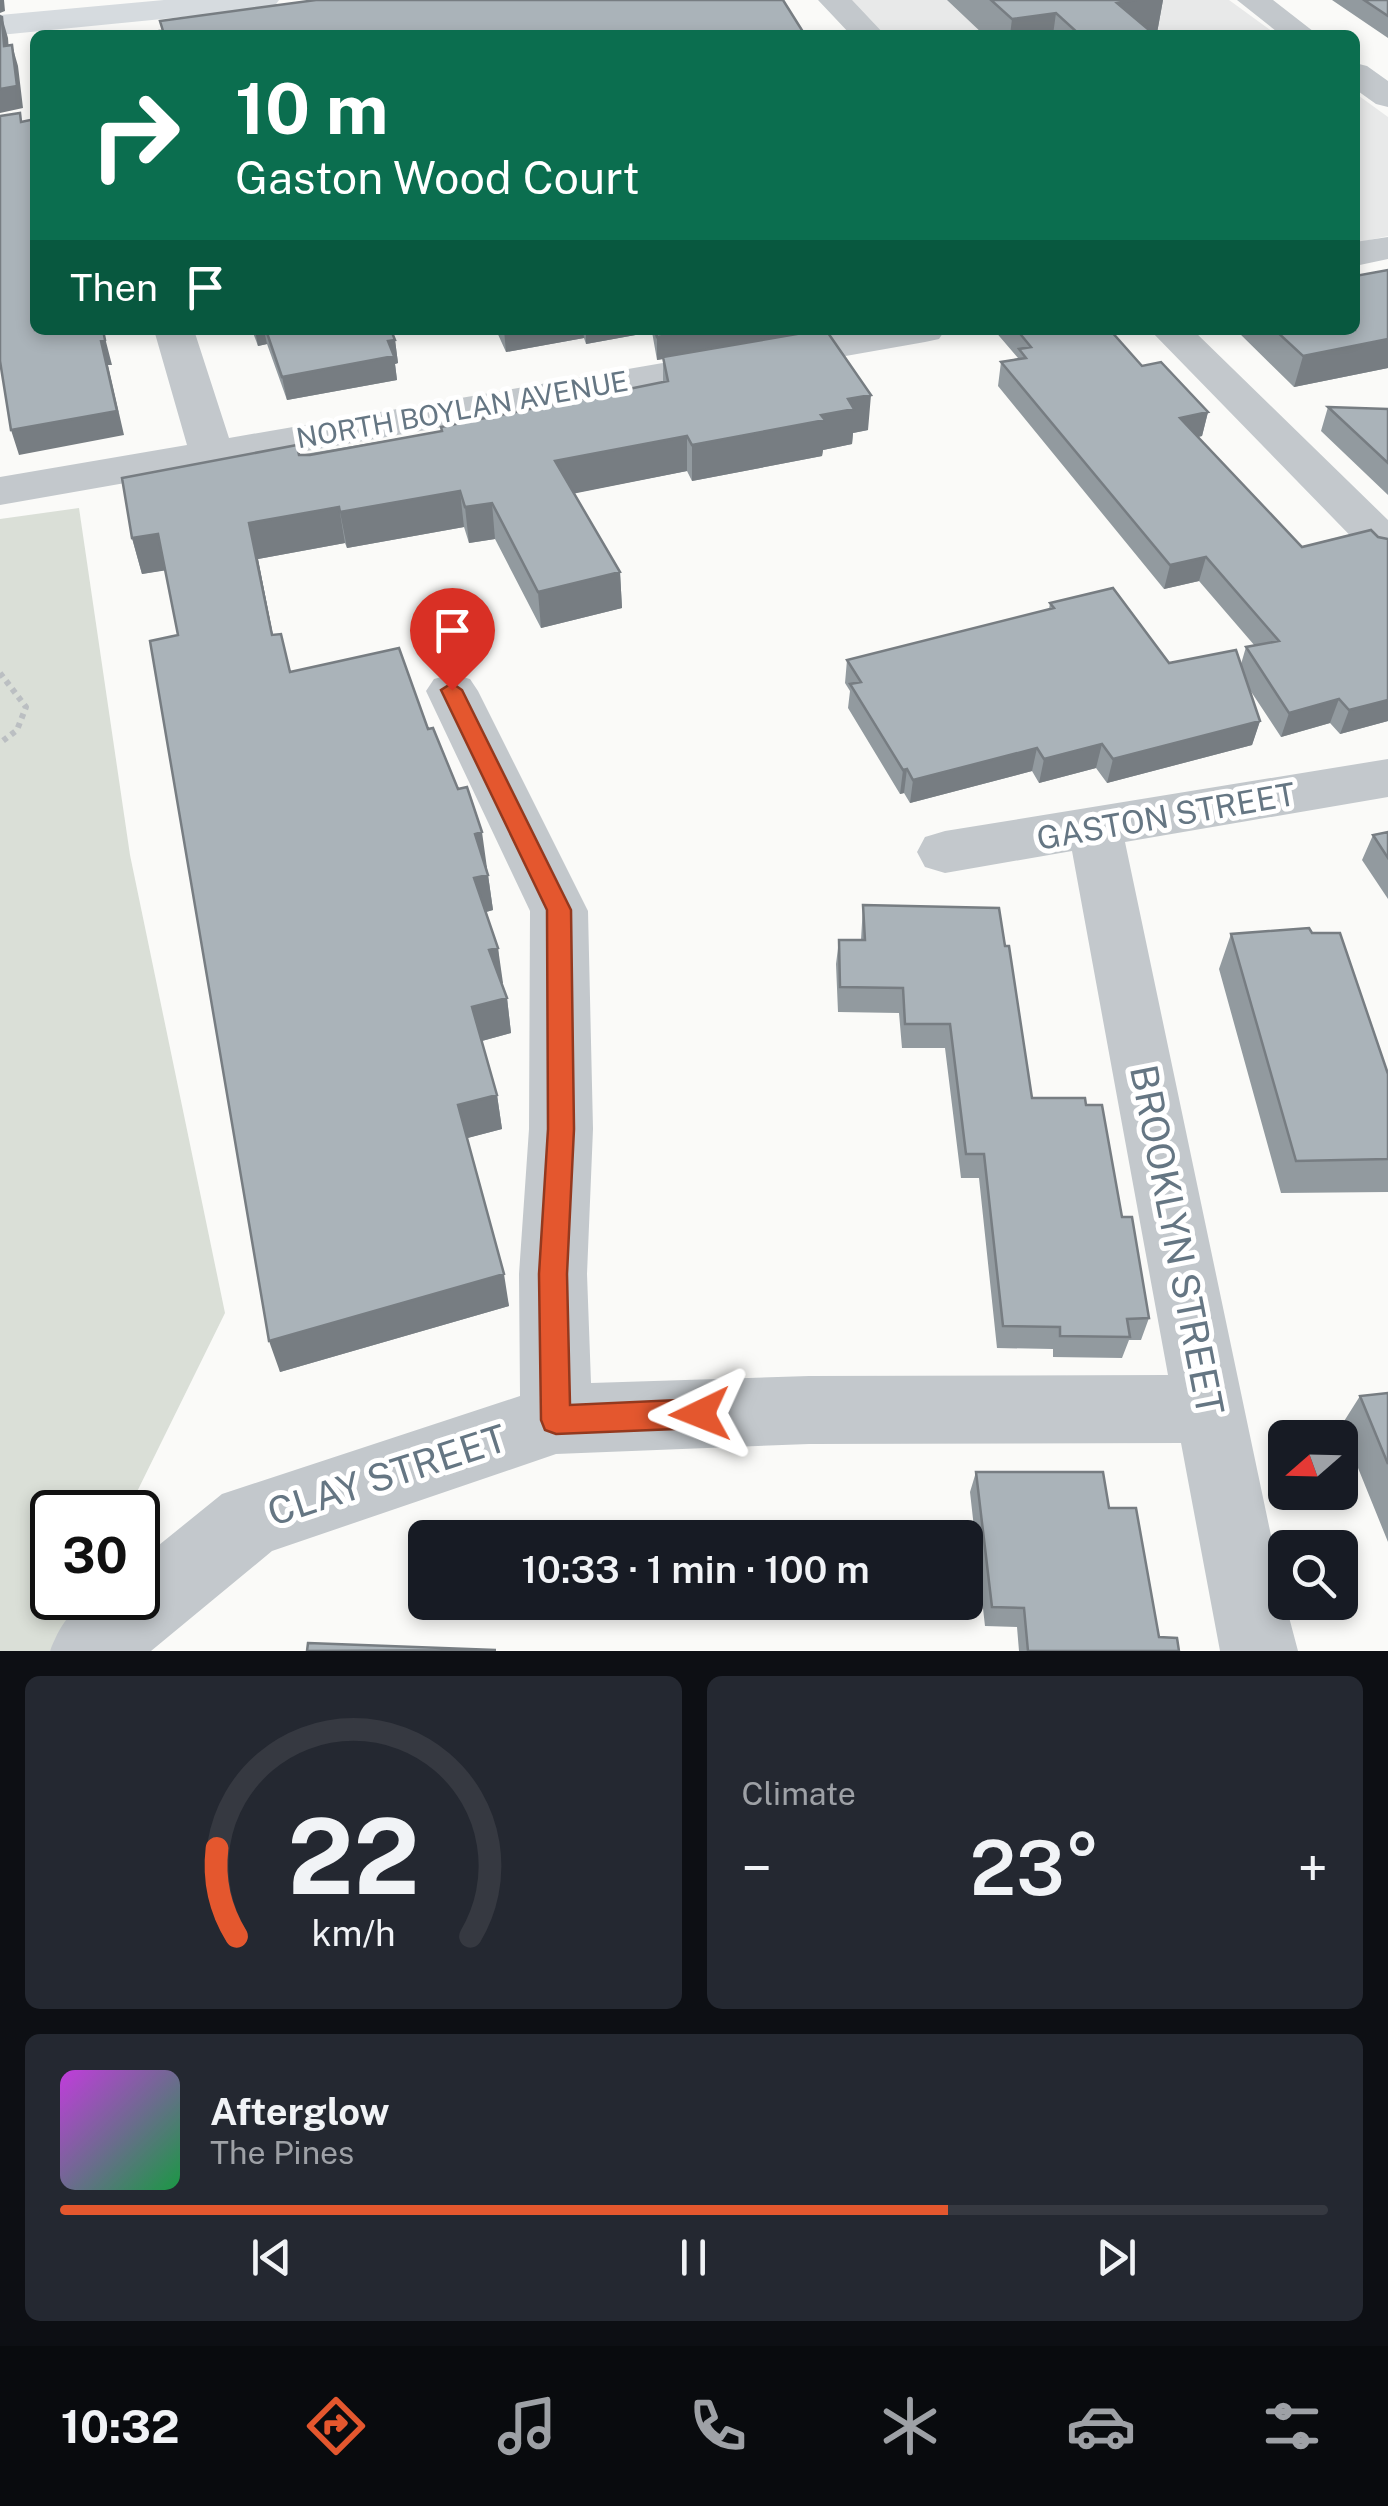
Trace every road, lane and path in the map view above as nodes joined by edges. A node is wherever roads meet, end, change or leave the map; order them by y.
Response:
1 (263, 0) edge
2 (834, 0) edge
3 (1253, 0) edge
4 (79, 17) edge
5 (0, 25) edge
6 (864, 30) edge
7 (1295, 30) edge
8 (1360, 77) edge
9 (1388, 97) edge
10 (1388, 248) edge
11 (1360, 253) edge
12 (176, 335) edge
13 (897, 335) edge
14 (1175, 335) edge
15 (211, 452) junction
16 (0, 491) edge
17 (1388, 547) edge
18 (0, 672) edge
19 (452, 690) dead end
20 (0, 743) edge
21 (1388, 778) edge
22 (1095, 829) junction
23 (944, 852) dead end
24 (1210, 1409) junction
25 (556, 1420) junction
26 (89, 1651) edge
27 (1259, 1651) edge

1 - 4 main road
2 - 6 street
3 - 7 street
4 - 5 main road
8 - 9 street
10 - 11 street
12 - 15 street
13 - 15 street, NORTH BOYLAN AVENUE
14 - 17 street
15 - 16 street, NORTH BOYLAN AVENUE
18 - 20 path
19 - 25 street
21 - 22 street, GASTON STREET
22 - 23 street, GASTON STREET
22 - 24 street, BROOKLYN STREET
24 - 25 street, CLAY STREET
24 - 27 street, BROOKLYN STREET
25 - 26 street, CLAY STREET

